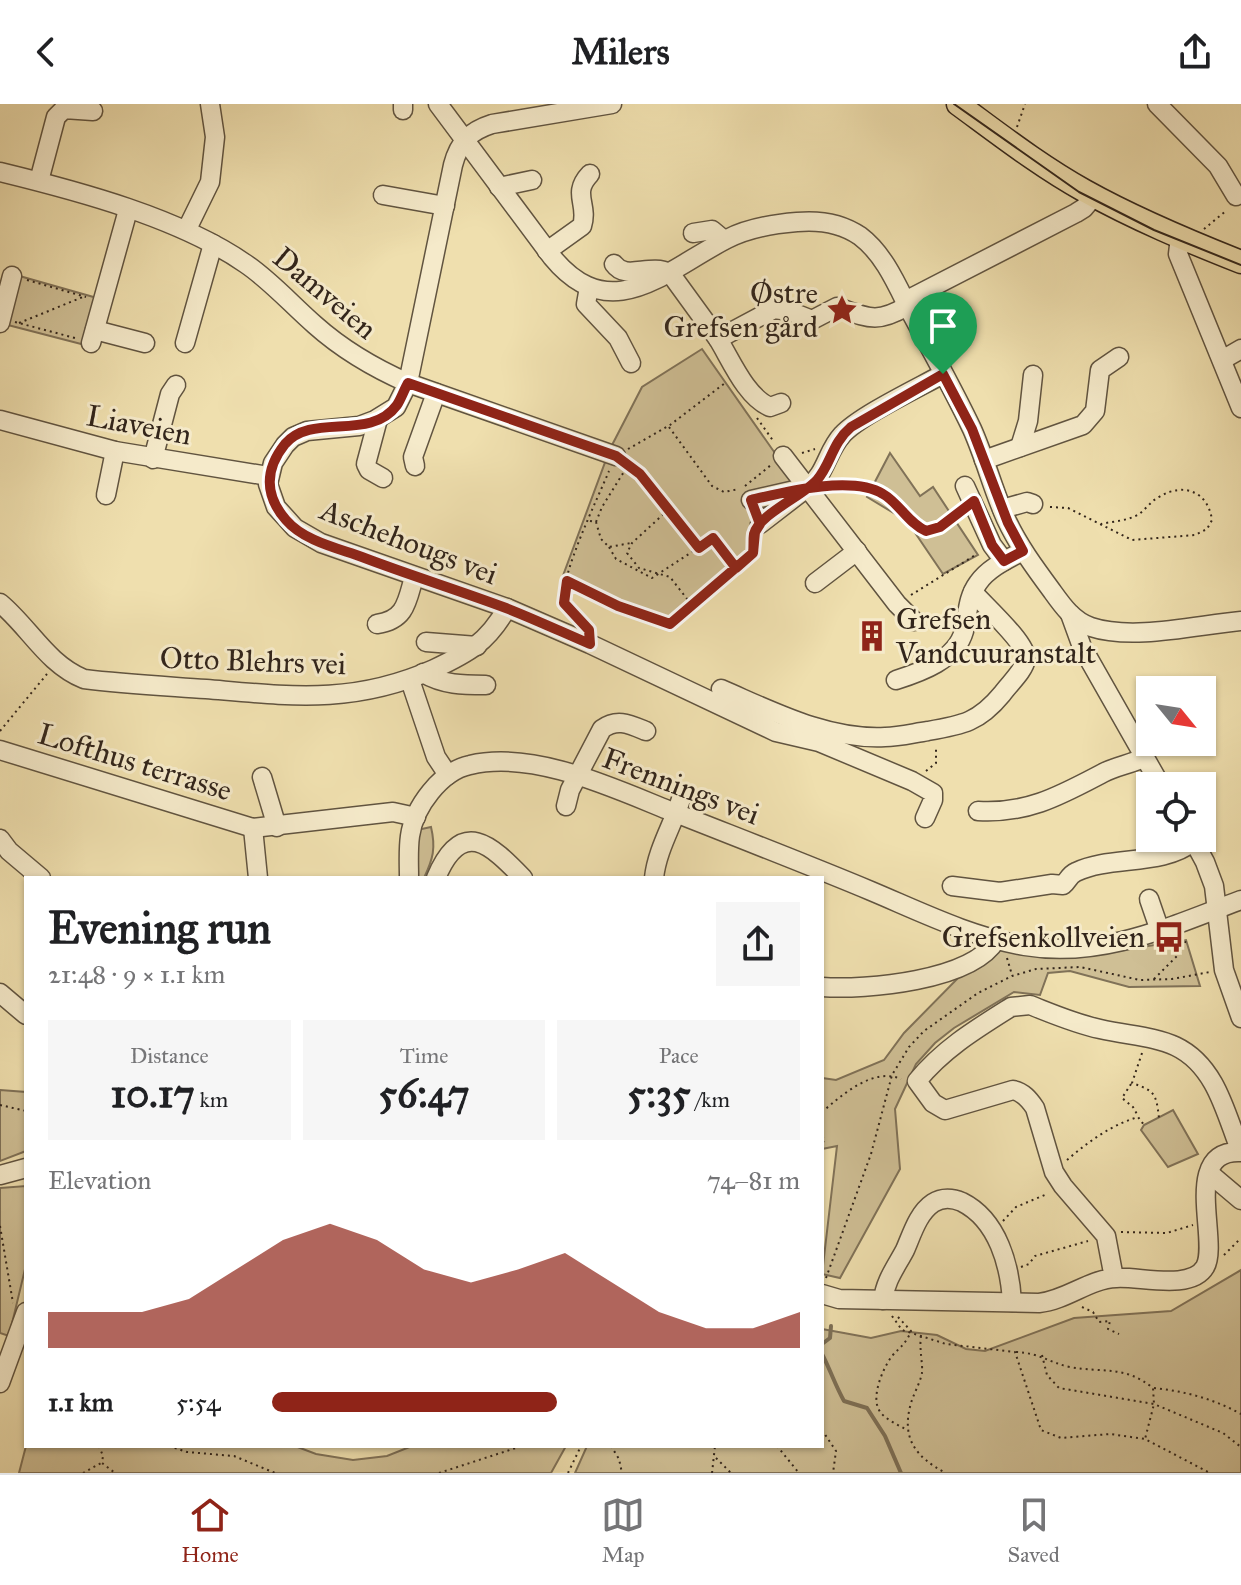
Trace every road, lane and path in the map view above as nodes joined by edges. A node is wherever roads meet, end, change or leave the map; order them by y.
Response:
1 (210, 104) edge
2 (438, 104) edge
3 (612, 104) edge
4 (958, 104) edge
5 (1025, 104) edge
6 (1157, 104) edge
7 (93, 111) dead end
8 (1016, 128) dead end
9 (465, 139) junction
10 (0, 172) edge
11 (590, 174) dead end
12 (532, 180) dead end
13 (39, 181) junction
14 (499, 187) junction
15 (383, 195) dead end
16 (1094, 196) junction
17 (1236, 196) joint
18 (445, 206) junction
19 (128, 210) junction
20 (187, 229) junction
21 (693, 233) dead end
22 (1191, 234) junction
23 (724, 240) junction
24 (213, 244) junction
25 (547, 251) junction
26 (1241, 262) edge
27 (614, 264) dead end
28 (670, 273) junction
29 (12, 276) joint
30 (589, 287) junction
31 (93, 299) junction
32 (906, 303) junction
33 (7, 322) edge
34 (93, 336) junction
35 (718, 339) junction
36 (145, 343) dead end
37 (185, 343) dead end
38 (1241, 349) edge
39 (1119, 357) dead end
40 (1222, 360) junction
41 (631, 363) dead end
42 (943, 374) junction
43 (1033, 375) dead end
44 (729, 379) dead end
45 (408, 383) junction
46 (176, 385) dead end
47 (436, 393) junction
48 (781, 403) dead end
49 (1241, 408) edge
50 (378, 419) junction
51 (0, 420) edge
52 (670, 425) junction
53 (1020, 447) junction
54 (115, 451) junction
55 (616, 456) junction
56 (783, 456) dead end
57 (153, 459) junction
58 (984, 460) junction
59 (415, 466) dead end
60 (268, 476) junction
61 (383, 478) dead end
62 (808, 487) junction
63 (746, 494) joint
64 (970, 494) joint
65 (106, 495) dead end
66 (1033, 504) joint
67 (1002, 509) junction
68 (668, 510) junction
69 (588, 521) junction
70 (596, 522) junction
71 (760, 524) joint
72 (1101, 524) junction
73 (632, 543) junction
74 (992, 545) junction
75 (609, 547) junction
76 (699, 548) junction
77 (857, 551) junction
78 (1023, 551) junction
79 (1004, 561) junction
80 (736, 568) junction
81 (661, 574) junction
82 (414, 577) junction
83 (567, 581) junction
84 (815, 583) dead end
85 (973, 592) junction
86 (0, 603) edge
87 (897, 604) junction
88 (692, 605) junction
89 (507, 608) junction
90 (1070, 614) junction
91 (914, 621) dead end
92 (1241, 621) edge
93 (377, 624) dead end
94 (426, 642) dead end
95 (590, 644) junction
96 (477, 646) junction
97 (55, 663) junction
98 (417, 676) junction
99 (896, 680) dead end
100 (486, 685) dead end
101 (721, 689) dead end
102 (0, 731) edge
103 (646, 731) dead end
104 (935, 740) dead end
105 (0, 750) edge
106 (1145, 757) junction
107 (1153, 772) edge
108 (920, 774) dead end
109 (448, 775) junction
110 (577, 776) junction
111 (262, 777) dead end
112 (680, 805) junction
113 (566, 806) dead end
114 (978, 811) dead end
115 (416, 817) junction
116 (925, 818) dead end
117 (277, 827) junction
118 (253, 828) junction
119 (0, 839) edge
120 (1170, 852) edge
121 (1199, 852) edge
122 (39, 876) edge
123 (258, 876) edge
124 (409, 876) edge
125 (437, 876) edge
126 (517, 876) edge
127 (654, 876) edge
128 (952, 886) dead end
129 (1149, 899) dead end
130 (1241, 900) edge
131 (1216, 911) junction
132 (1160, 931) junction
133 (1189, 934) dead end
134 (996, 940) junction
135 (1215, 971) dead end
136 (1153, 980) junction
137 (824, 987) edge
138 (0, 993) edge
139 (24, 1013) edge
140 (1241, 1018) edge
141 (1147, 1036) junction
142 (892, 1075) junction
143 (902, 1080) dead end
144 (1132, 1083) junction
145 (0, 1105) edge
146 (24, 1111) edge
147 (824, 1111) edge
148 (1138, 1117) junction
149 (1159, 1118) dead end
150 (1144, 1125) dead end
151 (1241, 1152) edge
152 (24, 1169) edge
153 (1209, 1173) junction
154 (0, 1175) edge
155 (1058, 1179) junction
156 (1241, 1200) edge
157 (1198, 1223) dead end
158 (0, 1226) edge
159 (995, 1235) junction
160 (1106, 1236) junction
161 (1241, 1238) edge
162 (1221, 1257) dead end
163 (1008, 1273) junction
164 (1114, 1278) junction
165 (828, 1292) edge
166 (883, 1300) junction
167 (1012, 1302) junction
168 (1081, 1306) dead end
169 (19, 1308) edge
170 (911, 1331) junction
171 (1119, 1334) dead end
172 (921, 1336) junction
173 (1015, 1352) junction
174 (1042, 1355) junction
175 (0, 1383) edge
176 (1153, 1388) junction
177 (1154, 1404) junction
178 (1241, 1414) edge
179 (906, 1429) junction
180 (824, 1433) edge
181 (1145, 1439) junction
182 (1241, 1447) edge
183 (100, 1448) edge
184 (175, 1448) edge
185 (189, 1448) edge
186 (516, 1448) edge
187 (580, 1448) edge
188 (612, 1448) edge
189 (715, 1448) edge
190 (779, 1448) edge
191 (187, 1452) junction
192 (715, 1457) junction
193 (102, 1463) junction
194 (83, 1473) edge
195 (115, 1473) edge
196 (275, 1473) edge
197 (439, 1473) edge
198 (568, 1473) edge
199 (622, 1473) edge
200 (712, 1473) edge
201 (731, 1473) edge
202 (799, 1473) edge
203 (833, 1473) edge
204 (946, 1473) edge
205 (1210, 1473) edge

1 - 20 street
2 - 9 street
3 - 9 street
4 - 16 main road
5 - 8 path
6 - 17 street
7 - 13 street
9 - 14 street
9 - 18 street
10 - 13 street, Damveien
11 - 25 street
12 - 14 street
13 - 19 street, Damveien
14 - 25 street
15 - 18 street
16 - 22 main road
16 - 32 street
17 - 22 path
18 - 45 street
19 - 20 street, Damveien
19 - 31 street
20 - 24 street, Damveien
21 - 23 street
22 - 26 main road
22 - 40 street
23 - 28 street
23 - 32 street
24 - 37 street
24 - 45 street, Damveien
25 - 30 street
27 - 28 street
28 - 30 street
28 - 35 street
29 - 31 path
29 - 33 street
30 - 41 street
31 - 33 path
31 - 34 street
32 - 35 street
32 - 42 street
33 - 34 path
34 - 36 street
35 - 48 street
38 - 40 street
39 - 53 street
40 - 49 street
42 - 58 street
42 - 62 street
43 - 53 street
44 - 52 path
45 - 47 street, Damveien
45 - 50 street
46 - 57 street
47 - 55 street, Damveien
47 - 59 street
50 - 60 street
50 - 61 street
51 - 54 street, Liaveien
52 - 55 path
52 - 63 path
53 - 58 street
54 - 57 street, Liaveien
54 - 65 street
55 - 69 path
56 - 62 street
57 - 60 street, Liaveien
58 - 67 street
60 - 82 street, Aschehougs vei
62 - 63 street
62 - 64 path
62 - 71 street
62 - 77 street
64 - 74 street
66 - 67 street
66 - 72 path
67 - 78 street
68 - 70 path
68 - 73 path
68 - 76 path
69 - 70 path
69 - 83 path
70 - 75 path
71 - 80 path
72 - 72 path
73 - 75 path
73 - 81 path
74 - 79 street
74 - 87 path
75 - 81 path
76 - 80 path
76 - 81 path
77 - 84 street
77 - 87 street
78 - 79 street
78 - 90 street
79 - 85 street
80 - 88 path
81 - 88 path
82 - 89 street, Aschehougs vei
82 - 93 street
83 - 88 path
83 - 95 path
85 - 99 street
85 - 101 street
86 - 97 street, Otto Blehrs vei
87 - 91 street
89 - 95 street, Aschehougs vei
89 - 96 street, Otto Blehrs vei
90 - 92 street
90 - 106 street
94 - 96 street
95 - 116 street, Aschehougs vei
96 - 98 street, Otto Blehrs vei
97 - 98 street, Otto Blehrs vei
97 - 102 path
98 - 100 street
98 - 109 street
103 - 110 street
104 - 108 path
105 - 118 street, Lofthus terrasse
106 - 107 street
106 - 114 street
109 - 110 street, Frennings vei
109 - 115 street
110 - 112 street, Frennings vei
110 - 113 street
111 - 117 street
112 - 127 street
112 - 134 street, Frennings vei
115 - 117 street, Lofthus terrasse
115 - 124 street
117 - 118 street, Lofthus terrasse
118 - 123 street, Lofthus terrasse
119 - 122 street
120 - 128 street
121 - 131 street
125 - 126 street
129 - 132 street
130 - 131 street, Frennings vei
131 - 132 street, Frennings vei
131 - 140 street
132 - 134 street, Frennings vei
133 - 136 path
134 - 137 street
135 - 136 path
136 - 142 path
138 - 139 street
141 - 144 path
141 - 151 street
141 - 155 street
142 - 143 path
142 - 147 path
142 - 165 path
144 - 148 path
144 - 149 path
145 - 146 path
148 - 150 path
148 - 155 path
151 - 153 street
152 - 154 street
153 - 156 street
153 - 164 street
155 - 159 path
155 - 160 street
157 - 160 path
158 - 169 path
159 - 163 street
159 - 166 street
160 - 163 path
160 - 164 street
161 - 162 path
163 - 167 street
164 - 167 street
165 - 166 street
166 - 167 street
168 - 171 path
169 - 175 street
170 - 170 path
170 - 172 path
170 - 179 path
172 - 173 path
172 - 179 path
173 - 174 path
173 - 181 path
174 - 176 path
174 - 177 path
176 - 177 path
176 - 178 path
177 - 181 path
177 - 182 path
179 - 204 path
180 - 203 path
181 - 205 path
183 - 193 path
184 - 191 path
185 - 191 path
186 - 197 path
187 - 198 path
188 - 199 path
189 - 192 path
190 - 202 path
191 - 196 path
192 - 200 path
192 - 201 path
193 - 194 path
193 - 195 path

